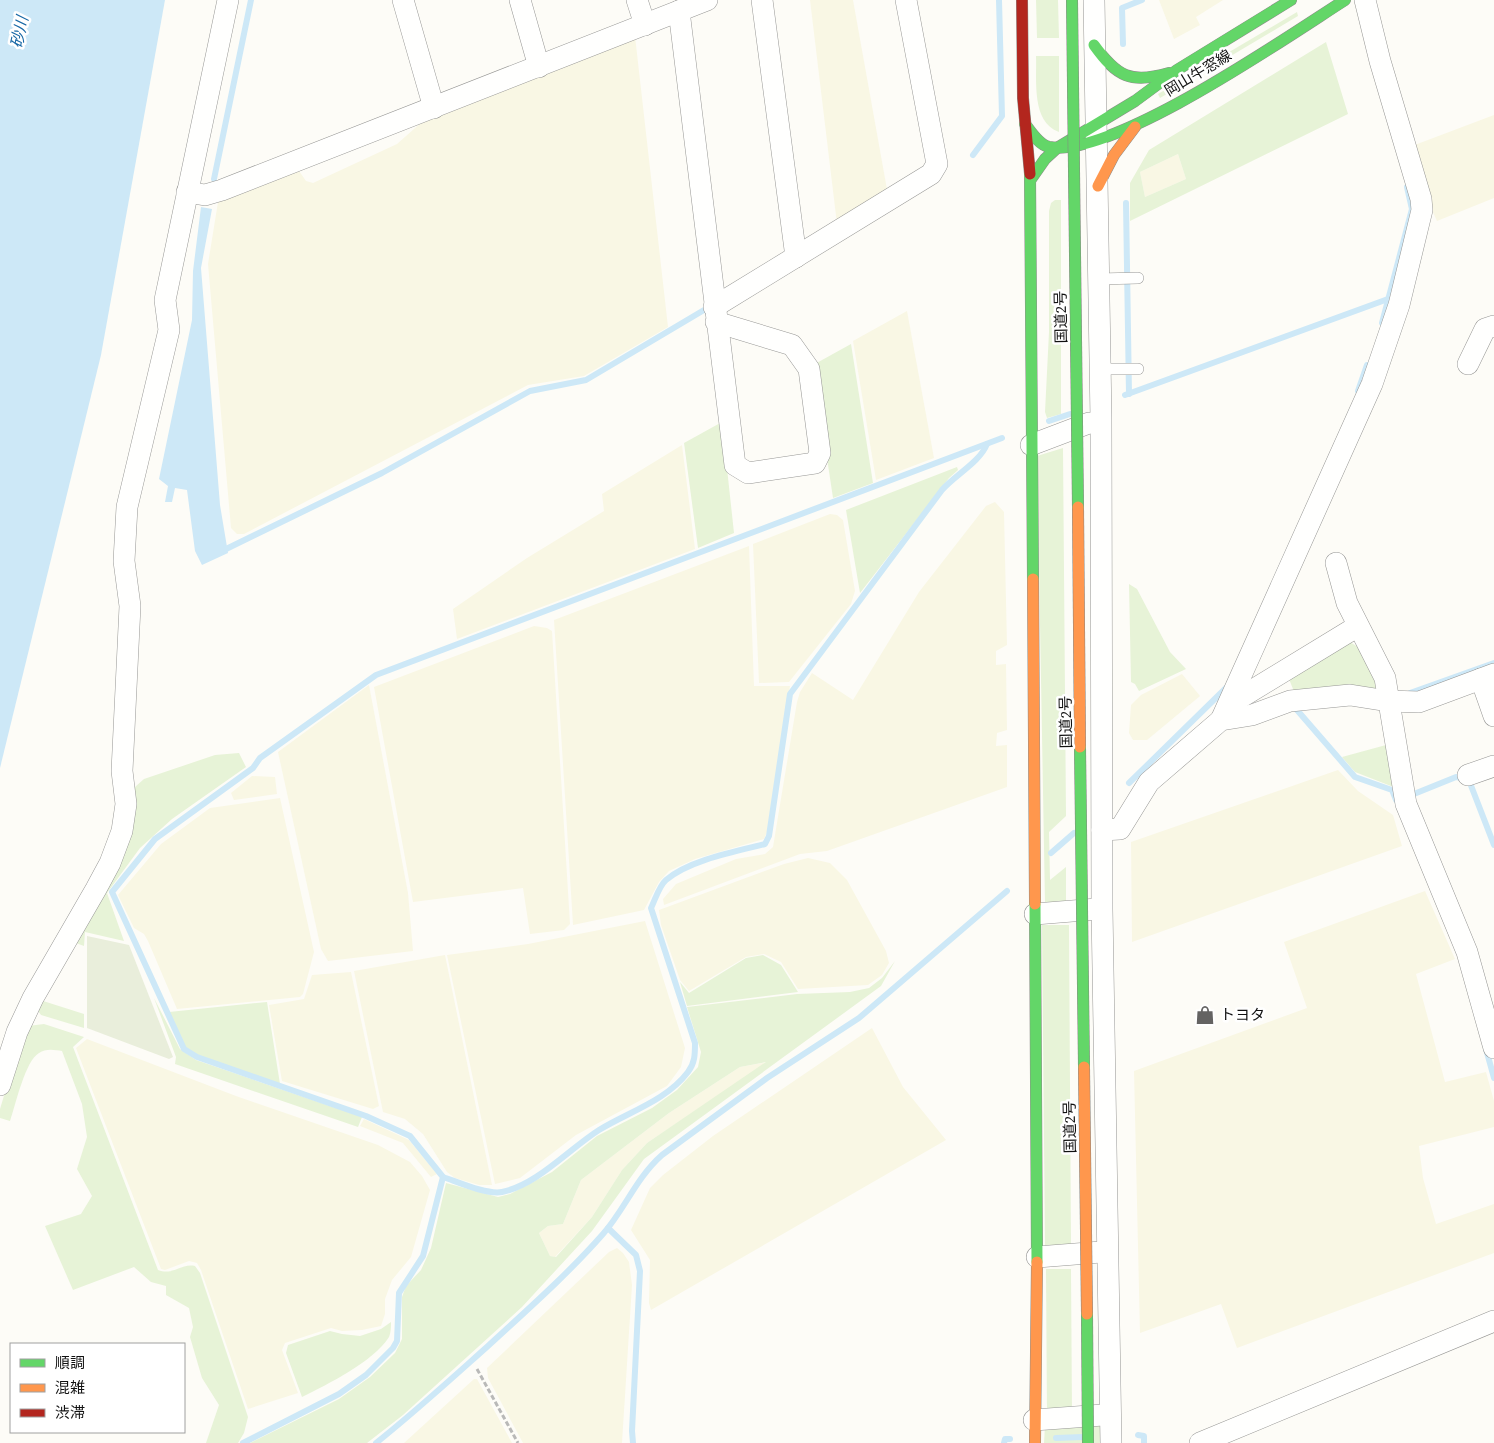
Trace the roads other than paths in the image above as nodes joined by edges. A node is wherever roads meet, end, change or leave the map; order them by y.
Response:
1 (228, 0) edge
2 (403, 0) edge
3 (520, 0) edge
4 (638, 0) edge
5 (707, 0) edge
6 (762, 0) edge
7 (906, 0) edge
8 (1022, 0) edge
9 (1072, 0) edge
10 (1094, 0) edge
11 (1291, 0) edge
12 (1365, 0) edge
13 (1342, 1) edge
14 (678, 11) junction
15 (645, 25) junction
16 (1094, 44) junction
17 (538, 67) junction
18 (1177, 70) junction
19 (434, 108) junction
20 (1025, 124) junction
21 (1136, 126) junction
22 (1097, 133) junction
23 (1057, 148) junction
24 (1031, 179) junction
25 (1098, 186) junction
26 (187, 192) junction
27 (796, 257) junction
28 (1099, 279) junction
29 (1131, 279) dead end
30 (715, 314) junction
31 (1494, 326) edge
32 (1468, 364) dead end
33 (1100, 369) junction
34 (1131, 369) dead end
35 (1101, 419) junction
36 (1031, 445) junction
37 (1336, 563) dead end
38 (1358, 626) junction
39 (1487, 676) edge
40 (1388, 701) junction
41 (1494, 716) edge
42 (1219, 720) junction
43 (1494, 766) edge
44 (1468, 775) dead end
45 (1102, 830) junction
46 (1102, 909) junction
47 (1035, 914) junction
48 (1494, 1048) edge
49 (0, 1085) edge
50 (1106, 1252) junction
51 (1037, 1257) junction
52 (1494, 1321) edge
53 (1110, 1415) junction
54 (1034, 1420) junction
55 (1034, 1443) edge
56 (1088, 1443) edge
57 (1110, 1443) edge
58 (1200, 1443) edge

1 - 26 street
2 - 19 street
3 - 17 street
4 - 15 street
5 - 14 street
6 - 27 street
7 - 27 street
8 - 20 main road
9 - 56 main road, 国道2号, bridge
10 - 16 street
11 - 18 main road, 岡山牛窓線
12 - 42 street
13 - 21 main road, 岡山牛窓線
14 - 15 street
14 - 30 street
15 - 17 street
16 - 18 main road
16 - 22 street
17 - 19 street
18 - 22 main road, 岡山牛窓線
19 - 26 street
20 - 23 main road
20 - 24 main road
21 - 22 main road, 岡山牛窓線
21 - 25 main road
22 - 23 main road, 岡山牛窓線
22 - 23 main road, 岡山牛窓線
22 - 25 street
23 - 24 main road, 岡山牛窓線
24 - 36 main road
25 - 28 street
26 - 49 street
27 - 30 street
28 - 29 lane
28 - 33 street
30 - 30 street
31 - 32 street
33 - 34 lane
33 - 35 street
35 - 36 street
35 - 45 street
36 - 47 main road
37 - 38 street
38 - 40 street
38 - 42 street
39 - 40 street
39 - 41 street
40 - 42 street
40 - 48 street
42 - 45 street
43 - 44 street
45 - 46 street
46 - 47 street
46 - 50 street
47 - 51 main road
50 - 51 street
50 - 53 street
51 - 54 main road
52 - 58 street
53 - 54 street
53 - 57 street
54 - 55 main road

